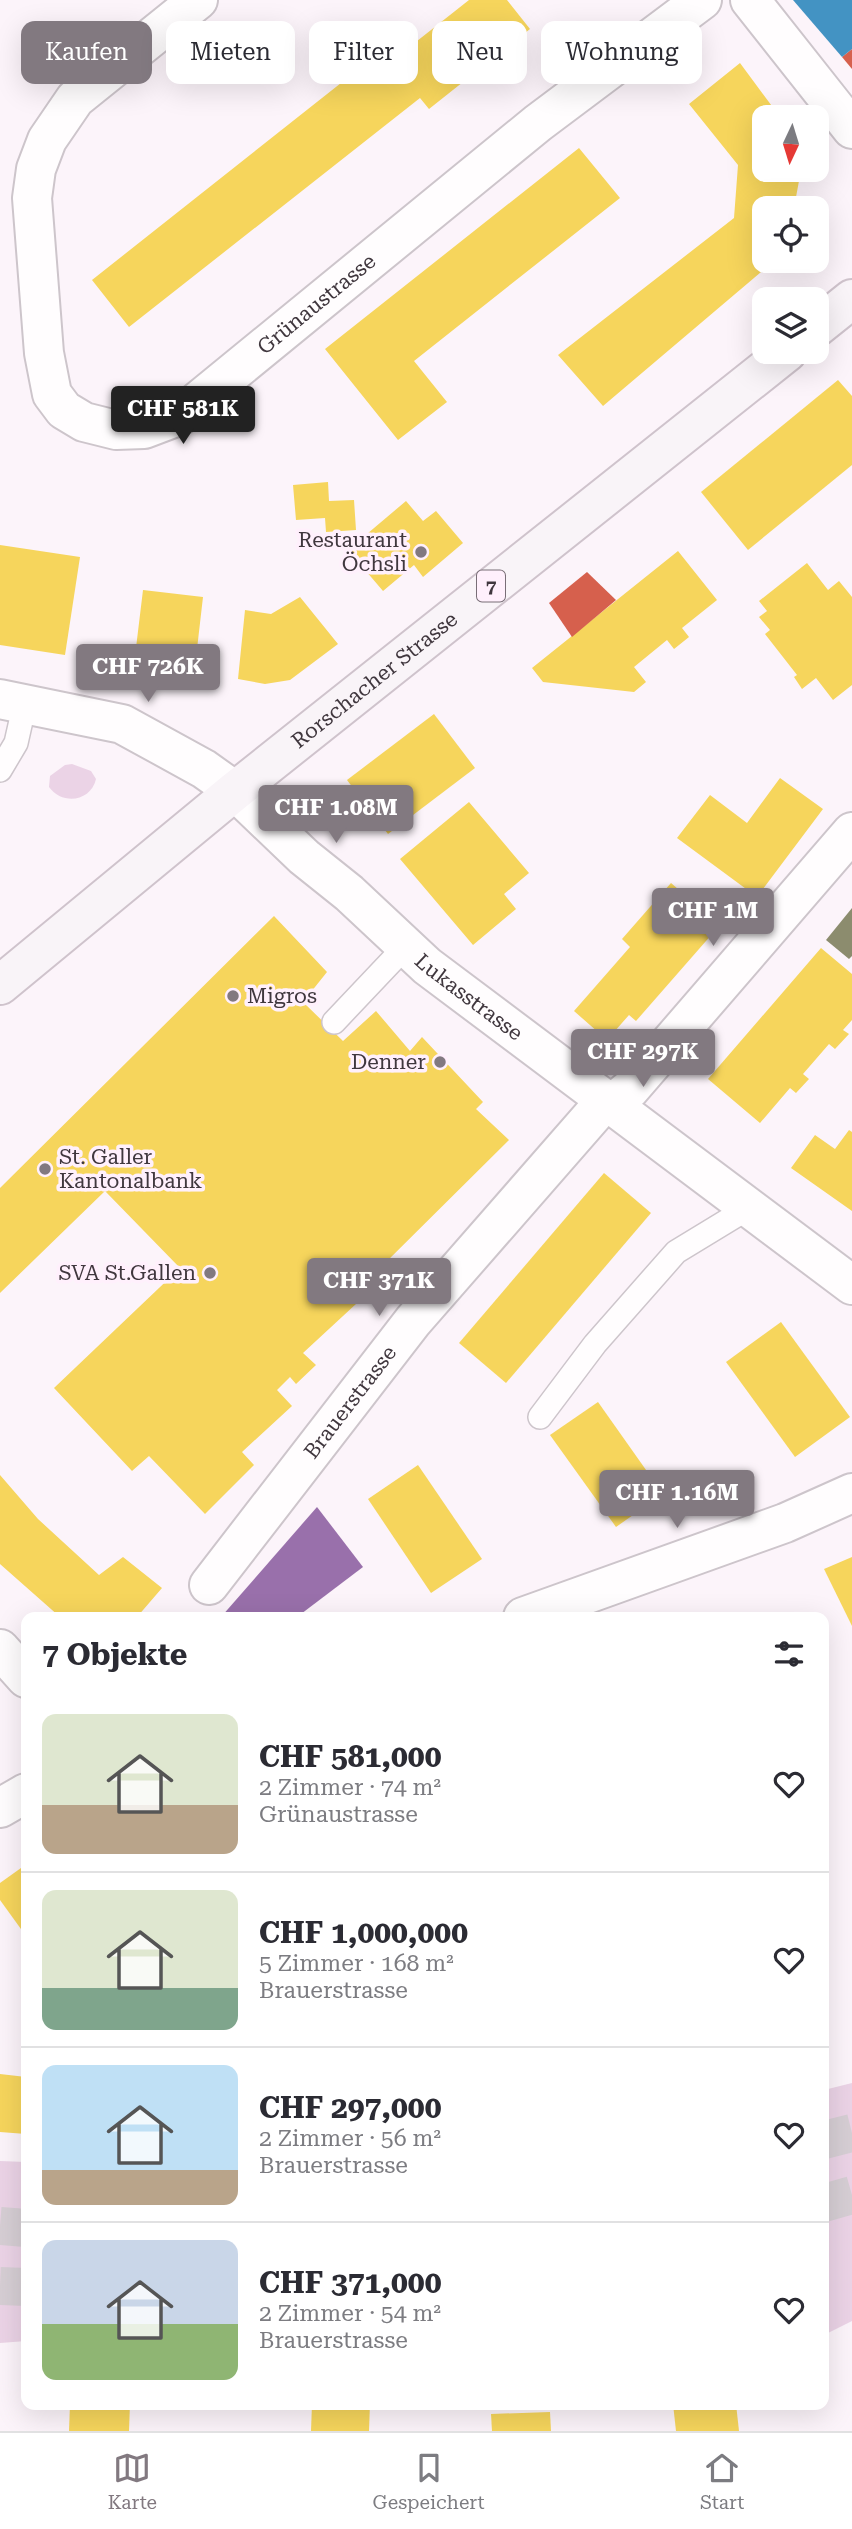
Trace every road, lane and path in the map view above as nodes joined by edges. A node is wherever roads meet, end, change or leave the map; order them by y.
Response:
1 (198, 0) edge
2 (702, 0) edge
3 (750, 0) edge
4 (852, 129) edge
5 (852, 299) edge
6 (829, 317) edge
7 (771, 364) edge
8 (13, 701) edge
9 (0, 770) edge
10 (235, 791) junction
11 (852, 832) edge
12 (405, 947) junction
13 (0, 985) edge
14 (334, 1022) dead end
15 (610, 1101) junction
16 (750, 1207) junction
17 (852, 1285) edge
18 (540, 1417) dead end
19 (852, 1493) edge
20 (209, 1585) dead end
21 (537, 1612) edge
22 (0, 1649) edge
23 (21, 1672) edge
24 (21, 1796) edge
25 (0, 1808) edge

1 - 2 street, Grünaustrasse
3 - 4 street
5 - 6 main road
7 - 10 main road, Rorschacher Strasse / 7
8 - 9 lane
8 - 10 street, Lukasstrasse
10 - 12 street, Lukasstrasse
10 - 13 main road, Rorschacher Strasse / 7
11 - 15 street, Brauerstrasse
12 - 14 lane
12 - 15 street, Lukasstrasse
15 - 16 street, Lukasstrasse
15 - 20 street, Brauerstrasse
16 - 17 street, Lukasstrasse
16 - 18 lane
19 - 21 street
22 - 23 street
24 - 25 street

